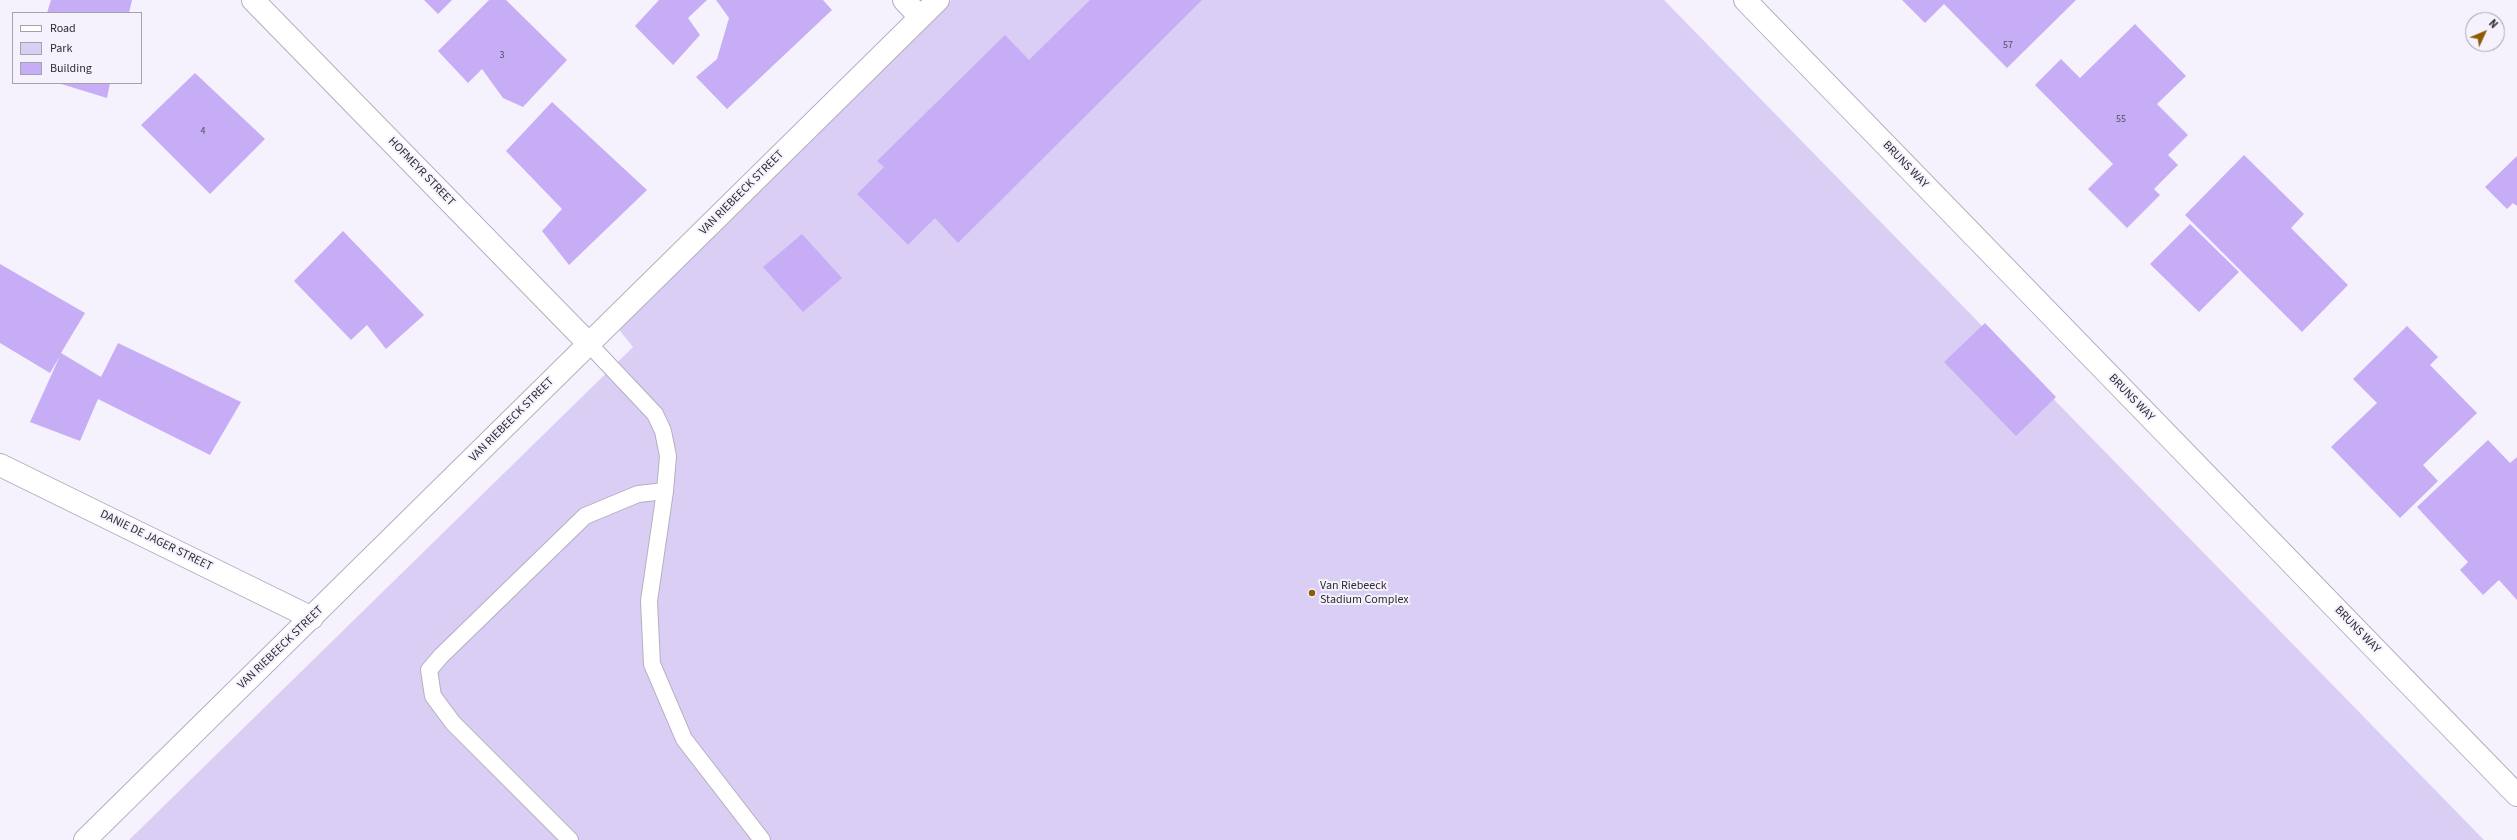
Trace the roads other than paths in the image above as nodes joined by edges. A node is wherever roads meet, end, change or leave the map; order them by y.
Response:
1 (253, 0) edge
2 (904, 0) edge
3 (938, 0) edge
4 (1745, 0) edge
5 (920, 17) junction
6 (589, 344) junction
7 (0, 464) edge
8 (665, 491) junction
9 (312, 618) junction
10 (2517, 795) edge
11 (85, 840) edge
12 (570, 840) edge
13 (762, 840) edge

1 - 6 street, HOFMEYR STREET
2 - 5 street
3 - 5 street, VAN RIEBEECK STREET
4 - 10 street, BRUNS WAY
5 - 6 street, VAN RIEBEECK STREET
6 - 8 lane
6 - 9 street, VAN RIEBEECK STREET
7 - 9 street, DANIE DE JAGER STREET
8 - 12 lane
8 - 13 lane
9 - 11 street, VAN RIEBEECK STREET

